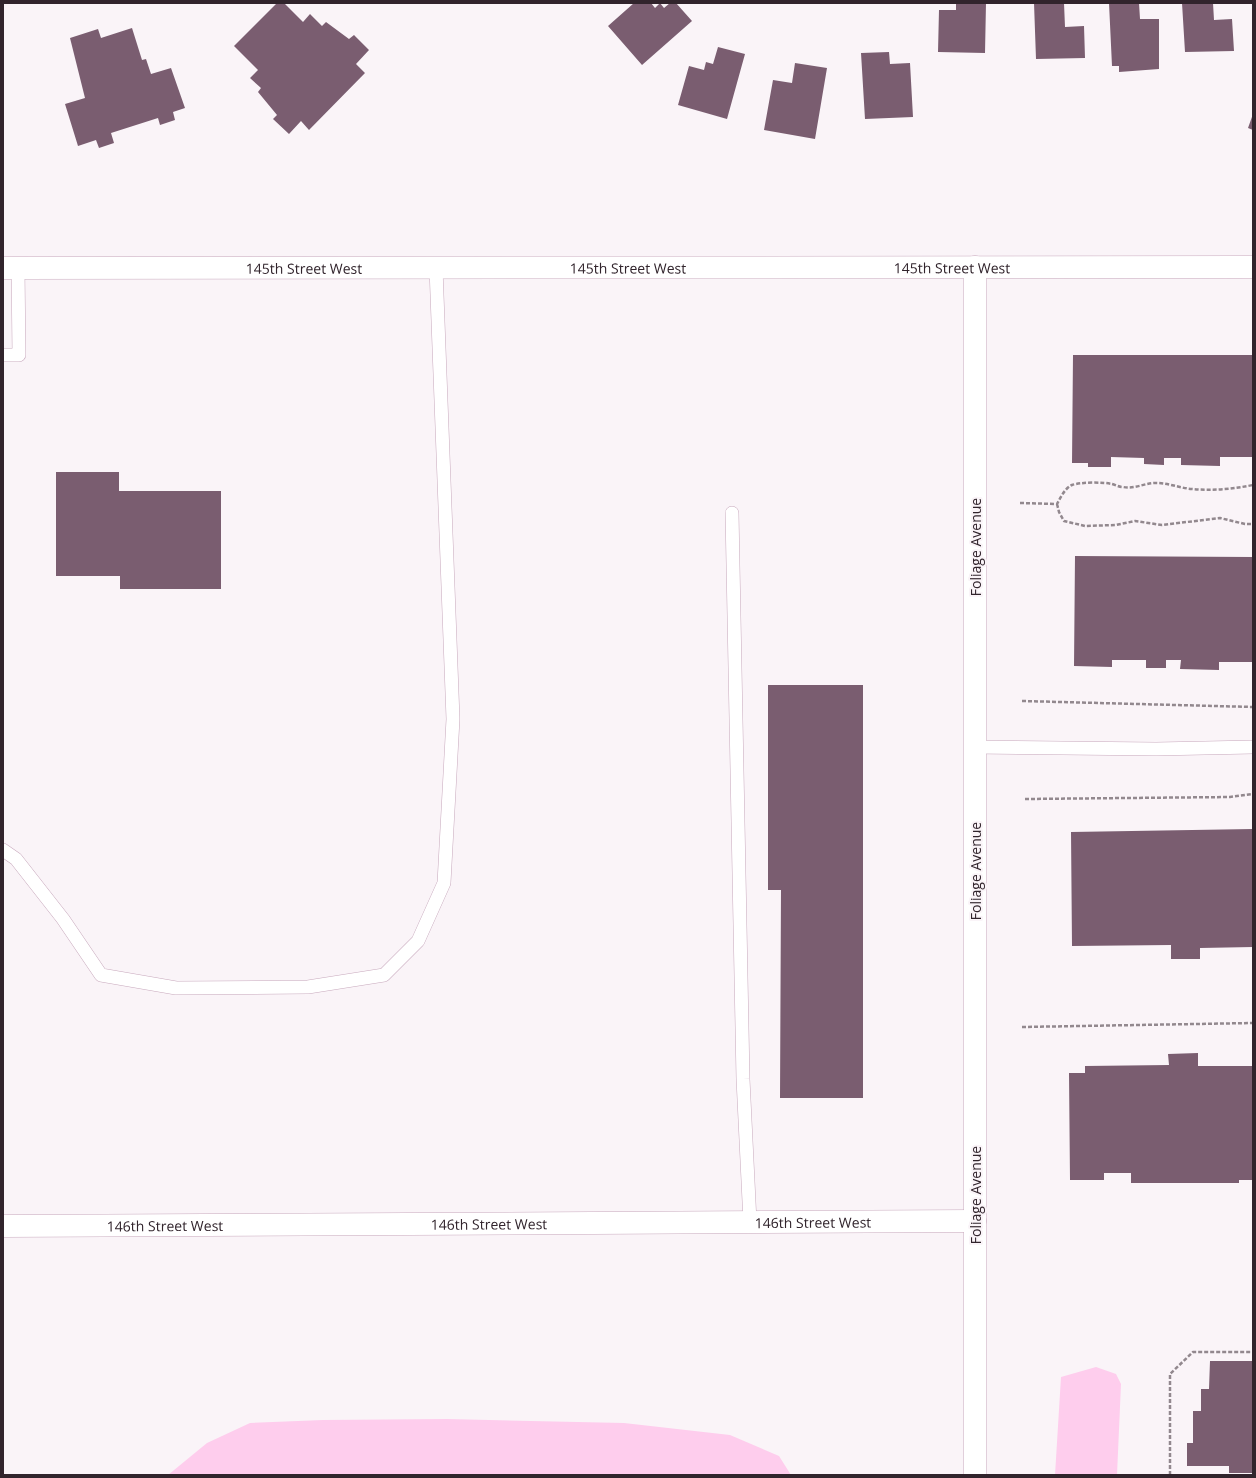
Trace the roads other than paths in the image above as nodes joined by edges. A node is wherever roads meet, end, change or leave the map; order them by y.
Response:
1 (975, 267) junction
2 (1253, 267) edge
3 (10, 268) edge
4 (436, 268) junction
5 (3, 355) edge
6 (732, 513) dead end
7 (975, 747) junction
8 (1253, 747) edge
9 (3, 850) edge
10 (975, 1221) junction
11 (750, 1222) junction
12 (3, 1226) edge
13 (975, 1475) edge

1 - 2 street, 145th Street West
1 - 4 street, 145th Street West
1 - 7 street, Foliage Avenue
3 - 4 street, 145th Street West
3 - 5 lane
4 - 9 lane
6 - 11 lane
7 - 8 lane
7 - 10 street, Foliage Avenue
10 - 11 street, 146th Street West
10 - 13 street, Foliage Avenue
11 - 12 street, 146th Street West

